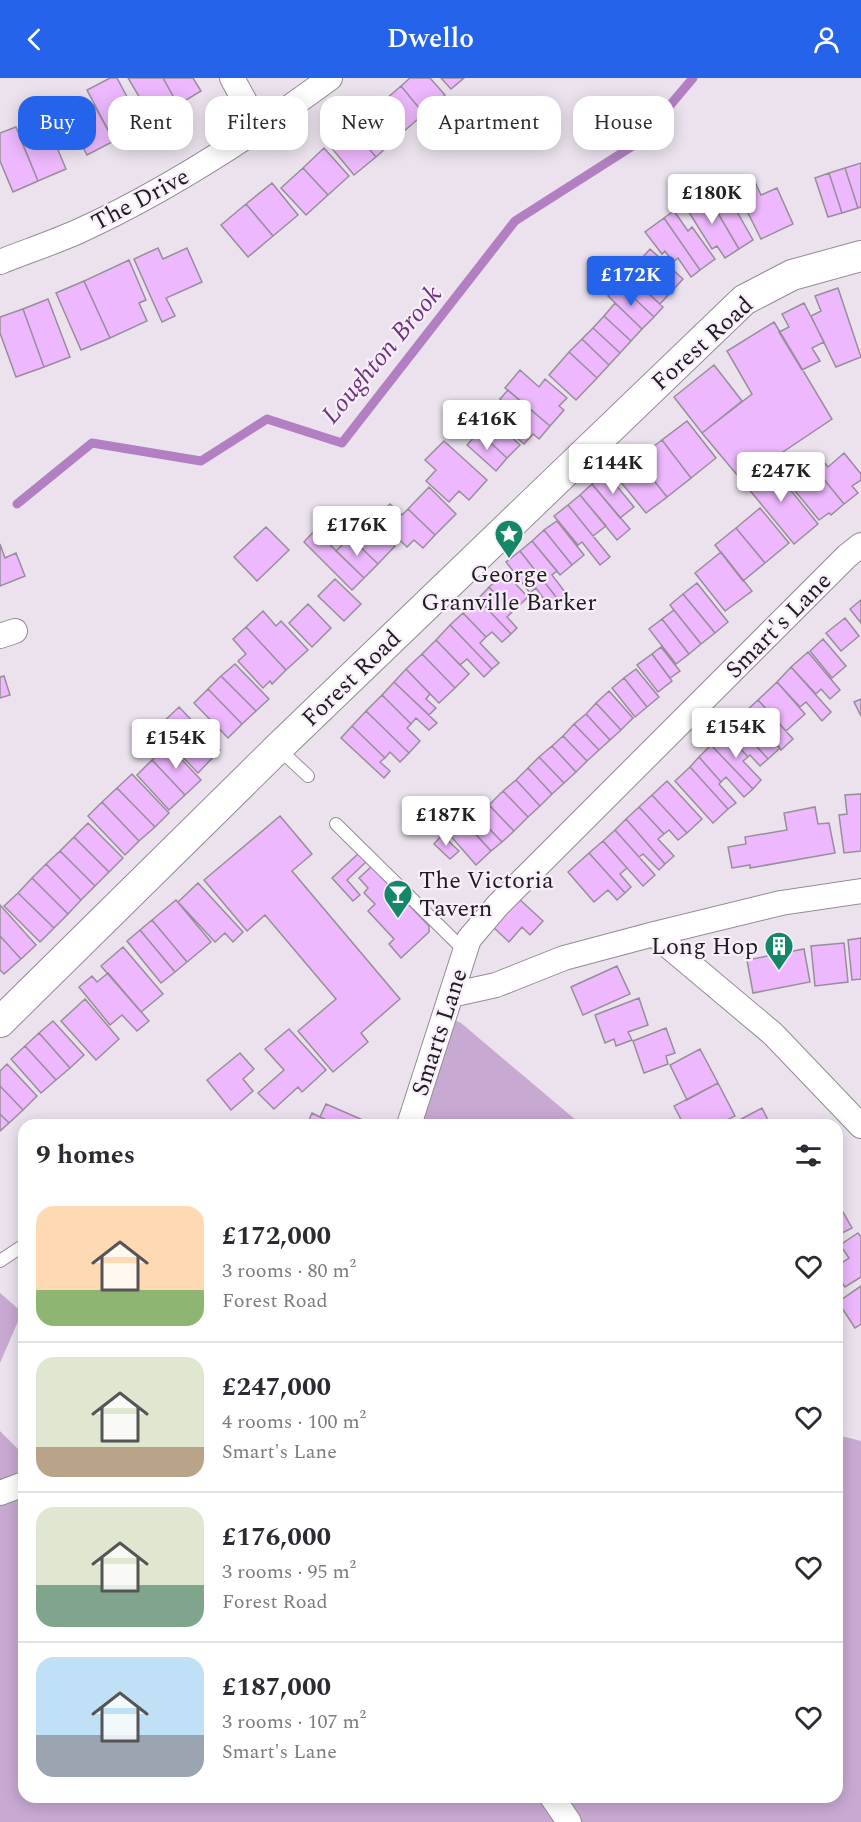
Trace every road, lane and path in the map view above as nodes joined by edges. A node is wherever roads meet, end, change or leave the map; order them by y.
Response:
1 (232, 78) edge
2 (330, 78) edge
3 (242, 96) edge
4 (305, 96) edge
5 (226, 150) edge
6 (861, 256) edge
7 (0, 262) edge
8 (861, 545) edge
9 (278, 748) junction
10 (308, 776) dead end
11 (336, 824) dead end
12 (861, 891) edge
13 (654, 934) junction
14 (467, 945) junction
15 (451, 995) junction
16 (0, 1022) edge
17 (411, 1119) edge
18 (861, 1126) edge
19 (18, 1249) edge
20 (0, 1261) edge
21 (18, 1486) edge
22 (0, 1493) edge
23 (556, 1803) edge
24 (568, 1822) edge

1 - 3 street
2 - 4 street, The Drive
5 - 7 street, The Drive
6 - 9 street, Forest Road
8 - 14 street, Smart's Lane
9 - 10 lane
9 - 16 street, Forest Road
11 - 14 lane
12 - 13 street
13 - 15 street
13 - 18 street
14 - 15 street, Smarts Lane
15 - 17 street, Smarts Lane
19 - 20 lane
21 - 22 street
23 - 24 street

